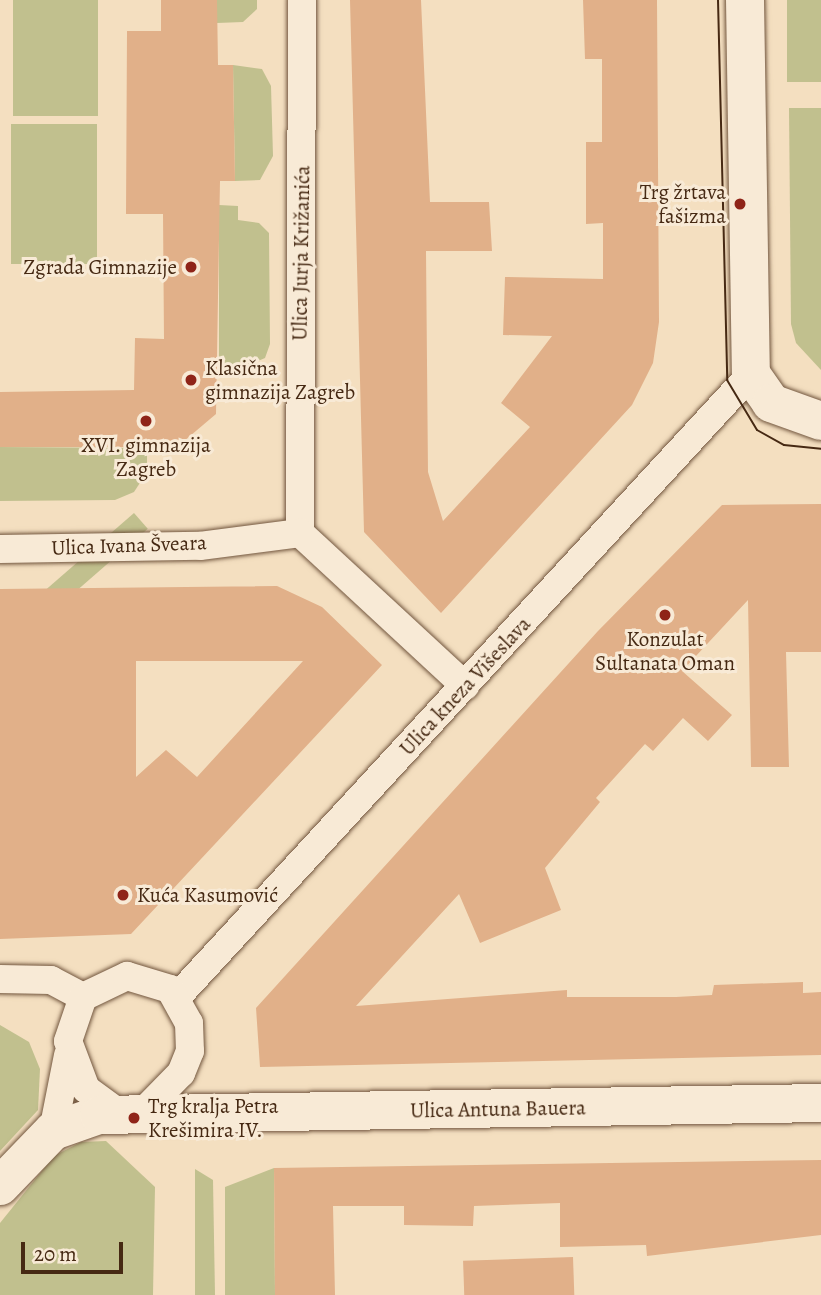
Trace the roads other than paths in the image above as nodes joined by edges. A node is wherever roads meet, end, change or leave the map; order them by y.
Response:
1 (302, 0) edge
2 (745, 0) edge
3 (751, 374) junction
4 (821, 421) edge
5 (300, 533) junction
6 (0, 549) edge
7 (465, 686) junction
8 (0, 979) edge
9 (83, 997) junction
10 (177, 997) junction
11 (68, 1041) junction
12 (821, 1103) edge
13 (145, 1114) junction
14 (53, 1131) junction
15 (0, 1186) edge

1 - 5 street, Ulica Jurja Križanića
2 - 3 main road
3 - 4 main road
3 - 7 street, Ulica kneza Višeslava
5 - 6 street, Ulica Ivana Šveara
5 - 7 street
7 - 10 street, Ulica kneza Višeslava
8 - 9 street
9 - 10 street
9 - 11 street
10 - 13 street
11 - 13 street
11 - 14 street
12 - 13 main road, Ulica Antuna Bauera
13 - 14 main road
14 - 15 main road

